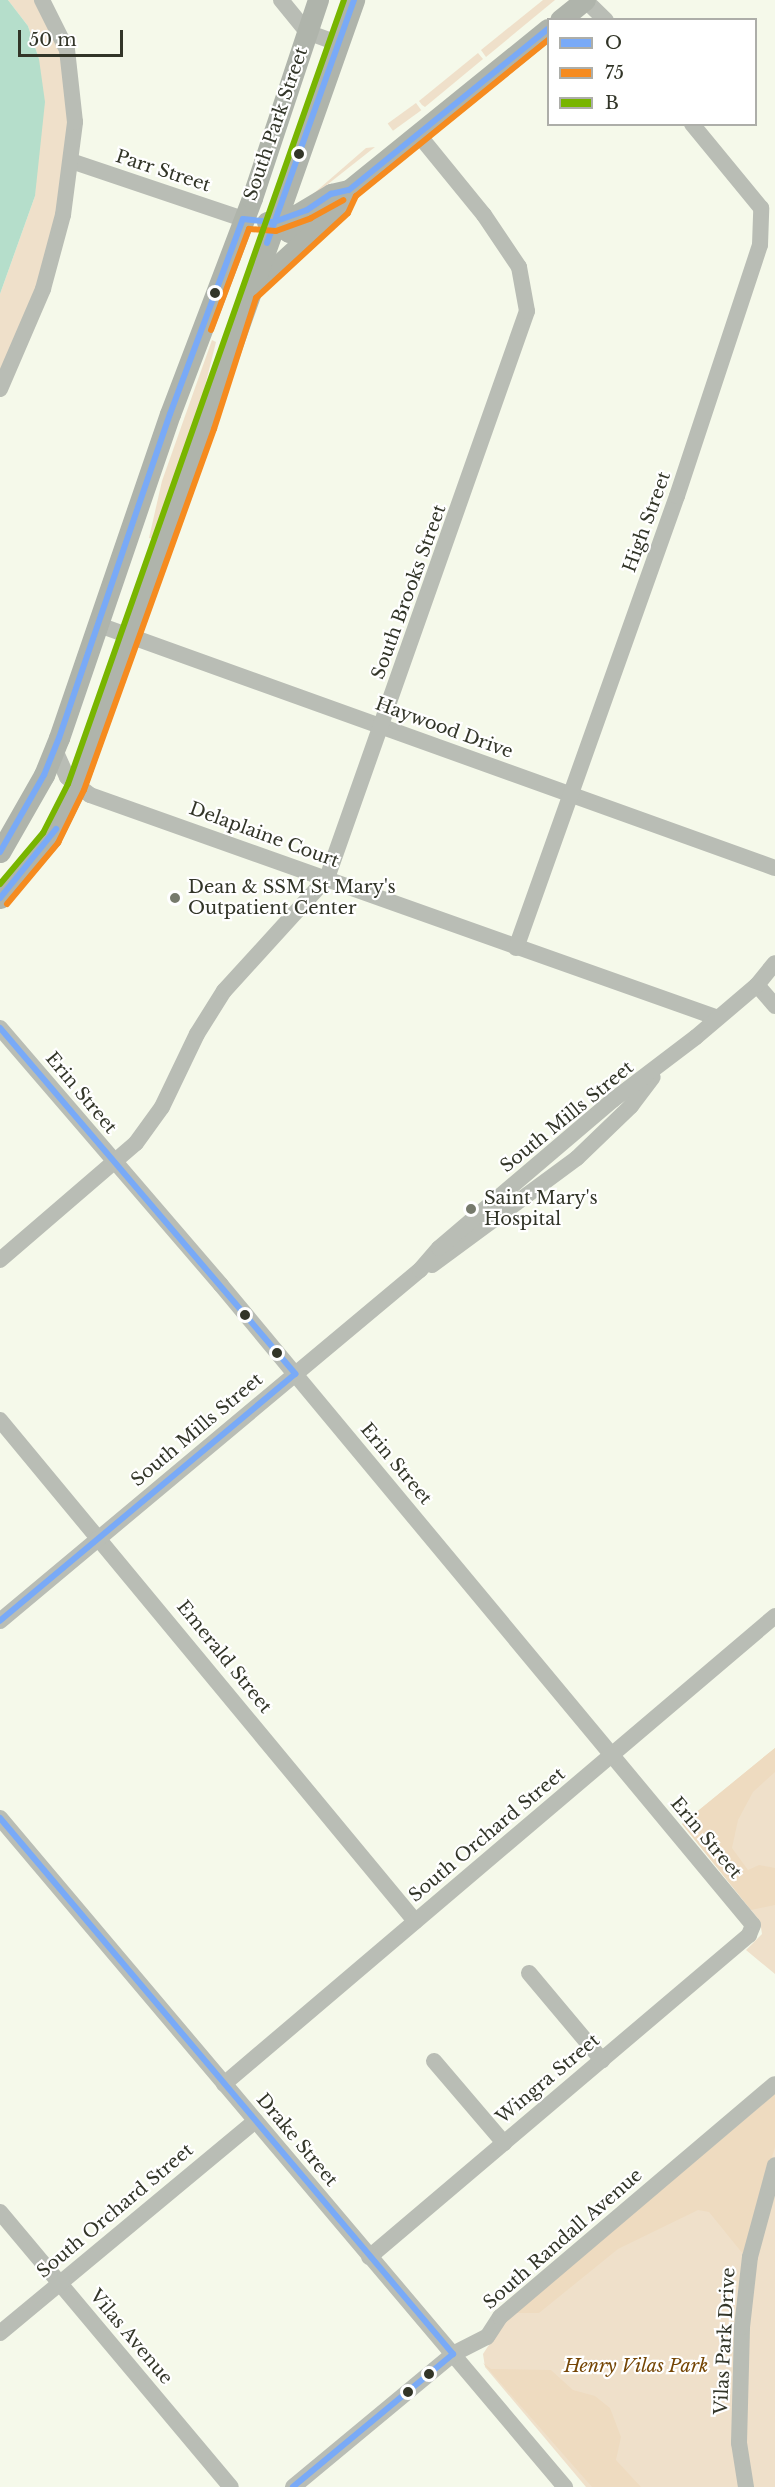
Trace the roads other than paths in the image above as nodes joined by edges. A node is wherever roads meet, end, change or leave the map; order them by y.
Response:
1 (42, 0) edge
2 (281, 0) edge
3 (318, 0) edge
4 (354, 0) edge
5 (585, 0) edge
6 (562, 18) edge
7 (604, 18) edge
8 (547, 31) edge
9 (307, 32) junction
10 (338, 43) junction
11 (694, 126) edge
12 (418, 134) junction
13 (71, 161) junction
14 (349, 190) junction
15 (768, 212) edge
16 (335, 213) junction
17 (243, 219) junction
18 (274, 222) junction
19 (248, 293) junction
20 (0, 389) edge
21 (99, 625) junction
22 (132, 637) junction
23 (381, 726) junction
24 (55, 750) junction
25 (76, 787) junction
26 (571, 794) junction
27 (0, 852) edge
28 (775, 868) edge
29 (327, 878) junction
30 (0, 898) edge
31 (516, 948) junction
32 (775, 963) edge
33 (757, 985) junction
34 (775, 1006) edge
35 (718, 1018) junction
36 (0, 1028) edge
37 (114, 1162) junction
38 (0, 1260) edge
39 (295, 1374) junction
40 (0, 1420) edge
41 (98, 1536) junction
42 (775, 1616) edge
43 (0, 1620) edge
44 (611, 1754) junction
45 (0, 1818) edge
46 (415, 1921) junction
47 (752, 1931) joint
48 (529, 1973) dead end
49 (602, 2060) junction
50 (434, 2061) dead end
51 (224, 2084) junction
52 (775, 2084) edge
53 (255, 2121) junction
54 (504, 2143) junction
55 (775, 2165) edge
56 (0, 2212) edge
57 (369, 2257) junction
58 (59, 2283) junction
59 (0, 2333) edge
60 (453, 2354) junction
61 (231, 2487) edge
62 (293, 2487) edge
63 (565, 2487) edge
64 (746, 2487) edge

1 - 13 street
2 - 9 street
3 - 9 main road, South Park Street
4 - 10 main road, South Park Street
5 - 6 main road
5 - 7 street
8 - 12 main road
9 - 10 street
9 - 17 main road, South Park Street
10 - 18 main road, South Park Street
11 - 15 street, High Street
12 - 14 main road
12 - 23 street, South Brooks Street
13 - 17 street, Parr Street
13 - 20 street
14 - 16 main road
14 - 18 main road
15 - 26 street, High Street
16 - 18 main road
16 - 19 main road
17 - 18 main road
17 - 21 main road, South Park Street
18 - 19 main road, South Park Street
19 - 22 main road, South Park Street
21 - 22 street, Haywood Drive
21 - 24 main road, South Park Street
22 - 23 street, Haywood Drive
22 - 25 main road, South Park Street
23 - 26 street, Haywood Drive
23 - 29 street, South Brooks Street
24 - 25 street
24 - 27 main road, South Park Street
25 - 29 street, Delaplaine Court
25 - 30 main road, South Park Street
26 - 28 street, Haywood Drive
26 - 31 street, High Street
29 - 31 street, Delaplaine Court
29 - 37 street, South Brooks Street
31 - 35 street, Delaplaine Court
32 - 33 street, South Mills Street
33 - 34 street
33 - 35 street, South Mills Street
35 - 39 street, South Mills Street
36 - 37 street, Erin Street
37 - 38 street, South Brooks Street
37 - 39 street, Erin Street
39 - 41 street, South Mills Street
39 - 44 street, Erin Street
40 - 41 street, Emerald Street
41 - 43 street, South Mills Street
41 - 46 street, Emerald Street
42 - 44 street, South Orchard Street
44 - 46 street, South Orchard Street
44 - 47 street, Erin Street
45 - 51 street, Drake Street
46 - 51 street, South Orchard Street
47 - 49 street, Wingra Street
48 - 49 street
49 - 54 street, Wingra Street
50 - 54 street
51 - 53 street, Drake Street
52 - 60 street, South Randall Avenue
53 - 57 street, Drake Street
53 - 58 street, South Orchard Street
54 - 57 street, Wingra Street
55 - 64 street, Vilas Park Drive
56 - 58 street, Vilas Avenue
57 - 60 street, Drake Street
58 - 59 street, South Orchard Street
58 - 61 street, Vilas Avenue
60 - 62 street, South Randall Avenue
60 - 63 street, Drake Street

